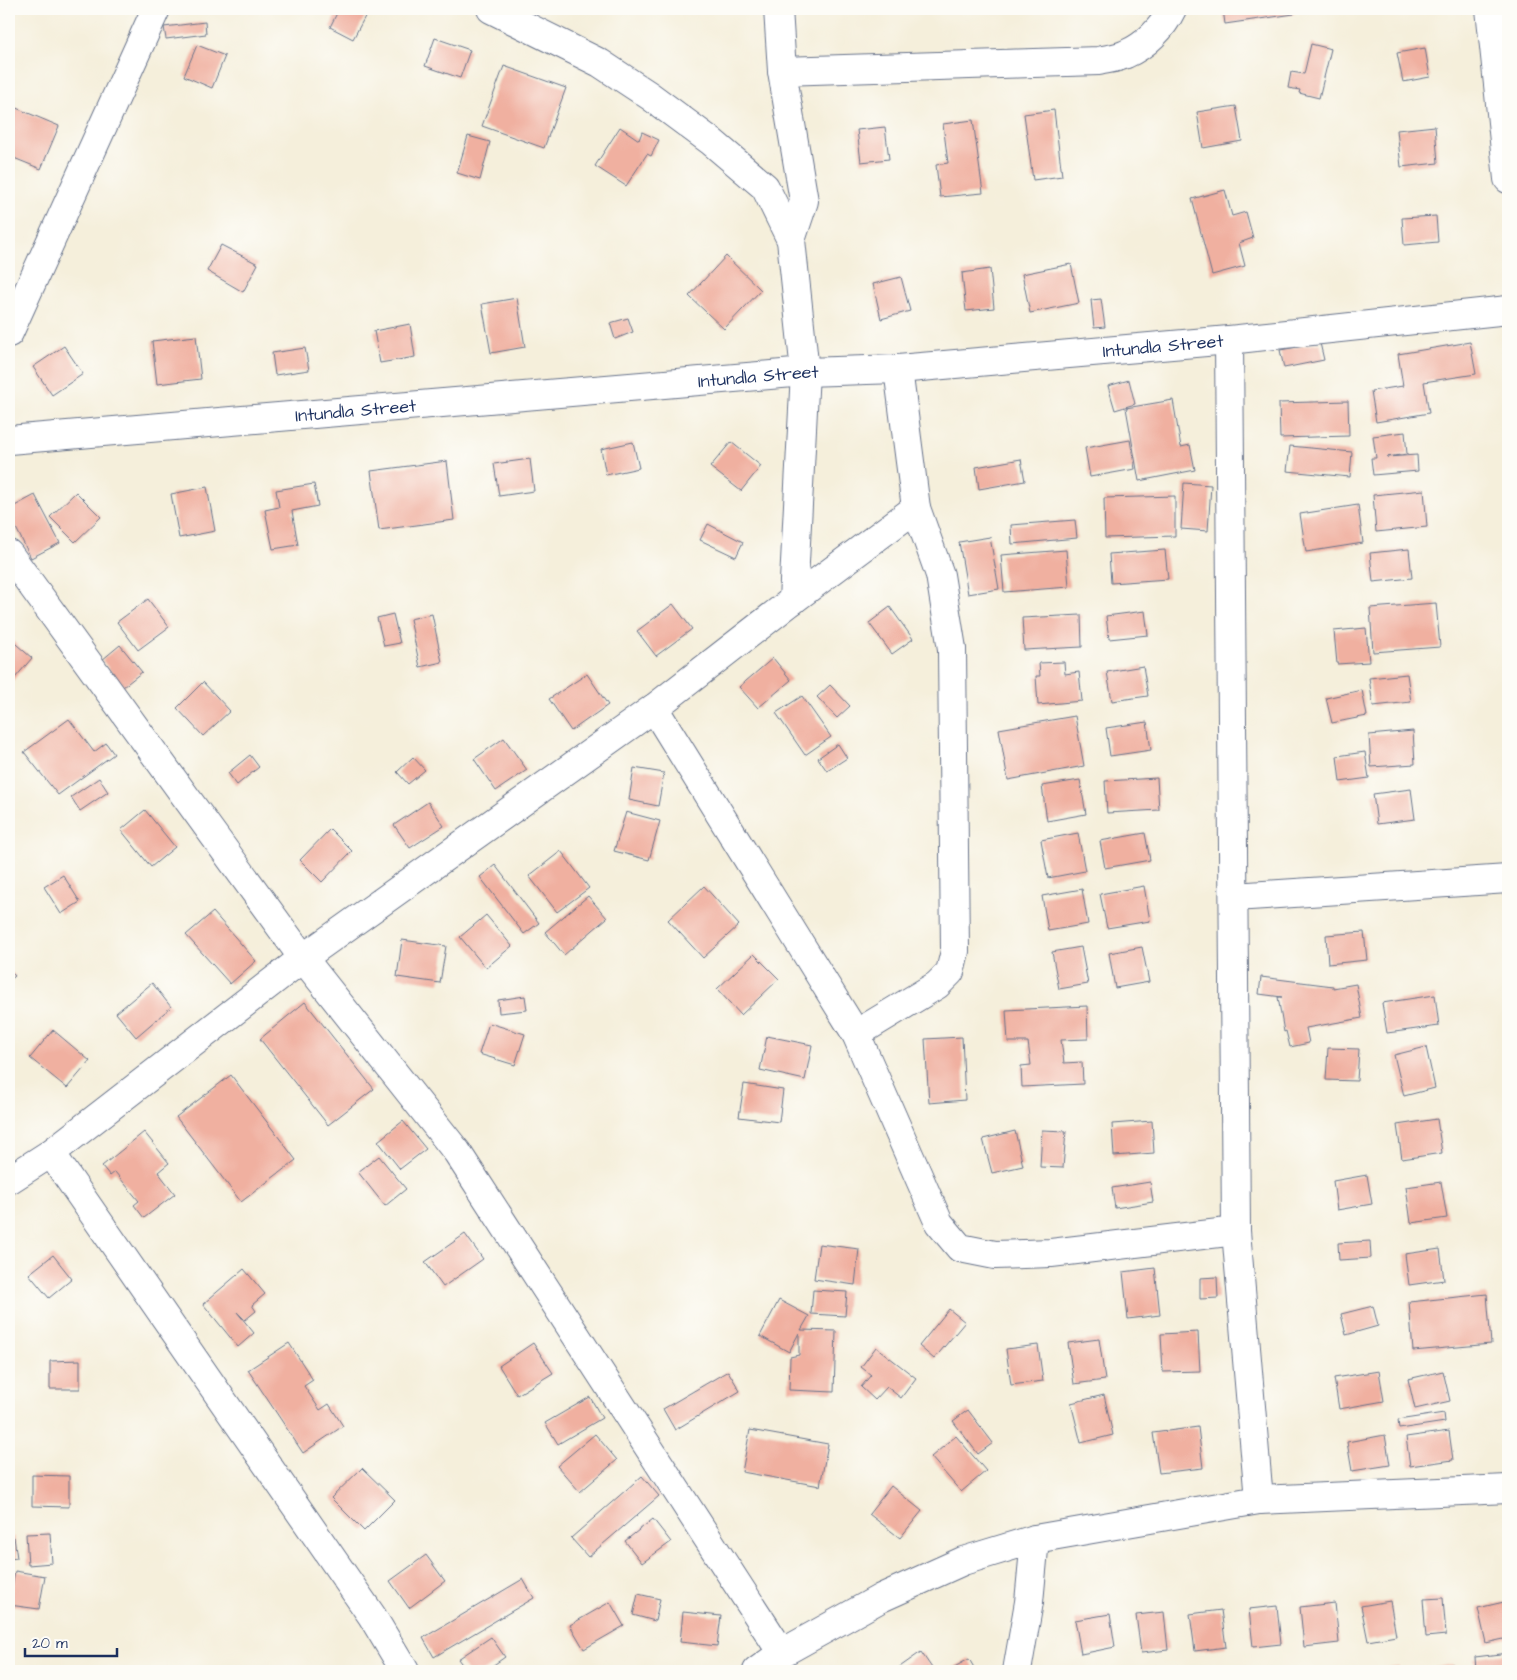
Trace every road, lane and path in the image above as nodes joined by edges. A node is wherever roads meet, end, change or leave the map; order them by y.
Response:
1 (156, 9) edge
2 (491, 9) edge
3 (778, 9) edge
4 (1172, 9) edge
5 (1490, 9) edge
6 (782, 71) junction
7 (1504, 81) edge
8 (1508, 179) edge
9 (791, 240) junction
10 (1508, 310) edge
11 (9, 333) edge
12 (1229, 340) junction
13 (898, 369) junction
14 (805, 372) junction
15 (9, 440) edge
16 (916, 508) junction
17 (9, 554) edge
18 (793, 600) junction
19 (654, 708) junction
20 (1508, 879) edge
21 (1234, 896) junction
22 (303, 958) junction
23 (856, 1034) junction
24 (51, 1153) junction
25 (9, 1180) edge
26 (1236, 1231) junction
27 (1508, 1489) edge
28 (1259, 1500) junction
29 (1036, 1539) junction
30 (782, 1653) junction
31 (405, 1671) edge
32 (757, 1671) edge
33 (1017, 1671) edge

1 - 11 street
2 - 9 street
3 - 6 street
4 - 6 street
5 - 7 street
6 - 9 street
7 - 8 street
9 - 14 street
10 - 12 street, Intundla Street
12 - 13 street, Intundla Street
12 - 21 street
13 - 14 street, Intundla Street
13 - 16 street
14 - 15 street, Intundla Street
14 - 18 street
16 - 18 street
16 - 23 street
17 - 22 street
18 - 19 street
19 - 22 street
19 - 23 street
20 - 21 street
21 - 26 street
22 - 24 street
22 - 30 street
23 - 26 street
24 - 25 street
24 - 31 street
26 - 28 street
27 - 28 street
28 - 29 street
29 - 30 street
29 - 33 street
30 - 32 street

